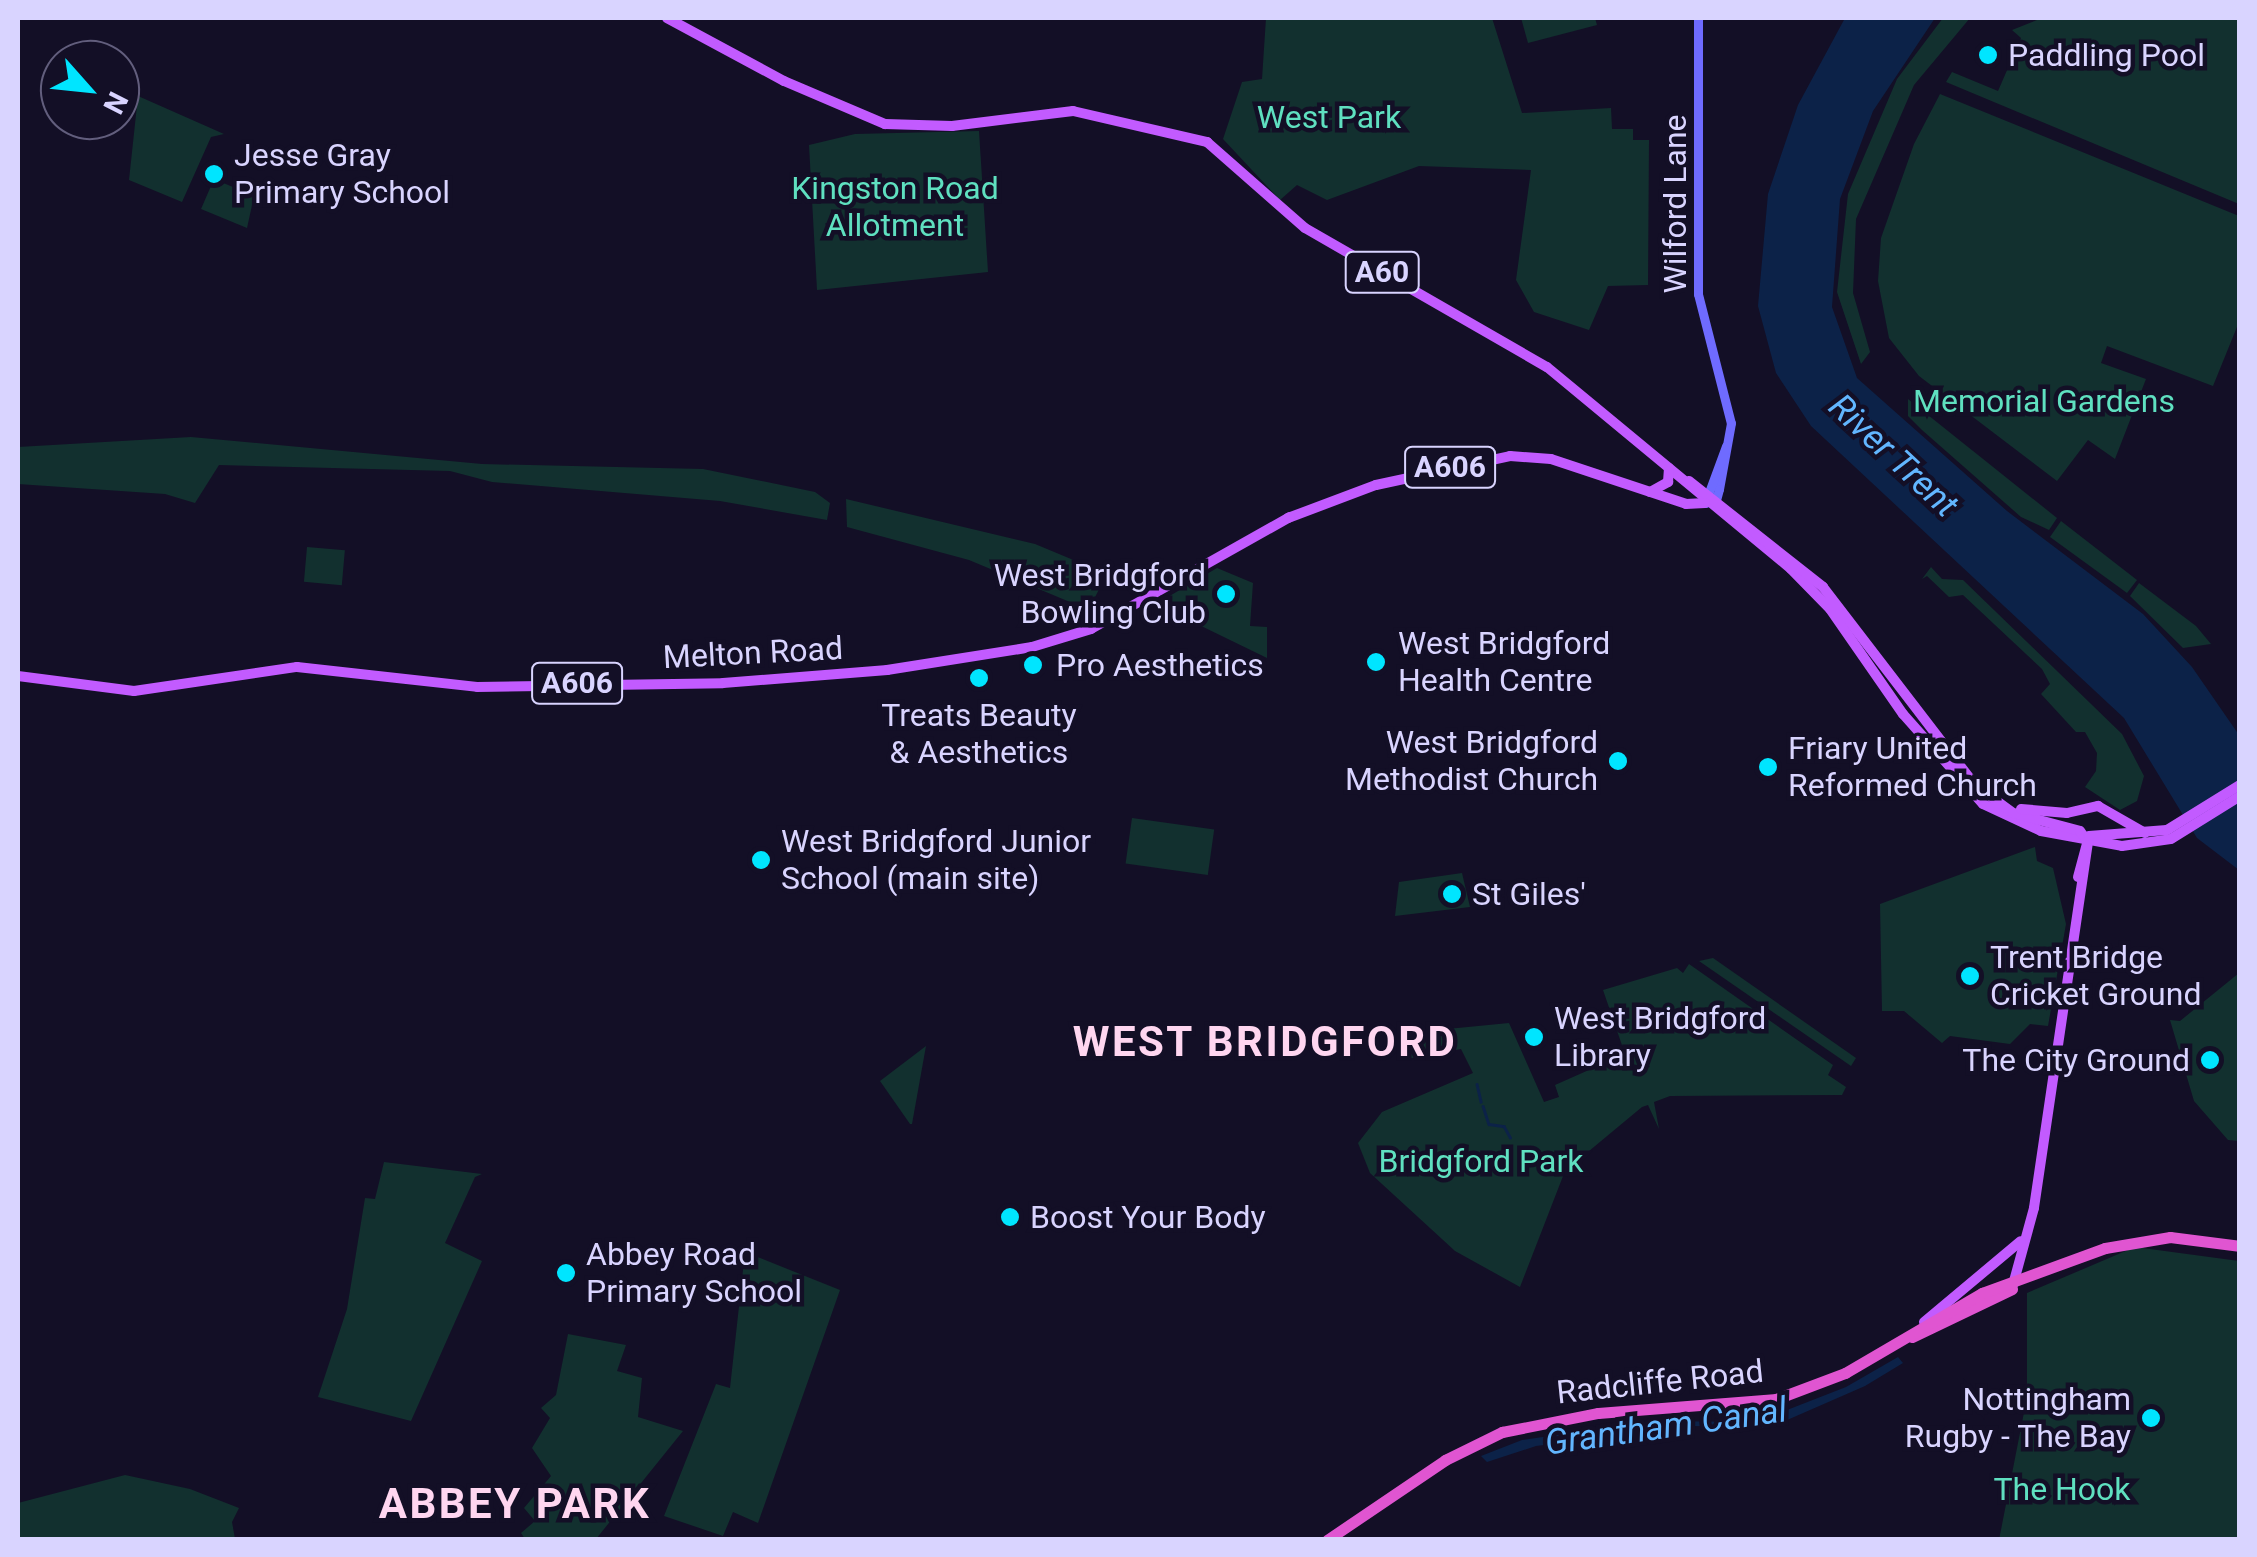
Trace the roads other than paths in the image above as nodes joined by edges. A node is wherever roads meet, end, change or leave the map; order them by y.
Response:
1 (667, 18) edge
2 (1698, 18) edge
3 (1664, 464) junction
4 (1649, 492) junction
5 (1706, 498) junction
6 (1686, 504) junction
7 (1730, 521) junction
8 (18, 676) edge
9 (2240, 784) edge
10 (2240, 796) edge
11 (2005, 806) junction
12 (2176, 833) junction
13 (2146, 834) junction
14 (2087, 844) junction
15 (2122, 846) junction
16 (2085, 872) junction
17 (2080, 887) junction
18 (2028, 1233) junction
19 (2240, 1246) edge
20 (2016, 1283) junction
21 (1924, 1322) junction
22 (1898, 1342) junction
23 (1327, 1540) edge

1 - 3 main road, A60
2 - 5 main road, Wilford Lane
3 - 4 main road
3 - 5 main road, A60
4 - 5 main road, Melton Road / A606
4 - 6 main road, Melton Road / A606
4 - 8 main road, Melton Road / A606
5 - 6 main road, Melton Road / A606
5 - 7 main road, A60
5 - 11 main road, A60
6 - 7 main road, A60
7 - 14 main road, A60
9 - 12 main road
10 - 12 main road
11 - 13 main road
11 - 14 main road
12 - 13 main road
12 - 15 main road
13 - 14 main road
14 - 15 main road, A60
14 - 16 main road
14 - 17 main road
15 - 16 main road
16 - 17 main road
17 - 18 main road
18 - 20 main road
18 - 21 main road, Radcliffe Road
19 - 20 highway
20 - 21 highway, Radcliffe Road
20 - 22 highway, Radcliffe Road
21 - 22 highway, Radcliffe Road
22 - 23 highway, Radcliffe Road

